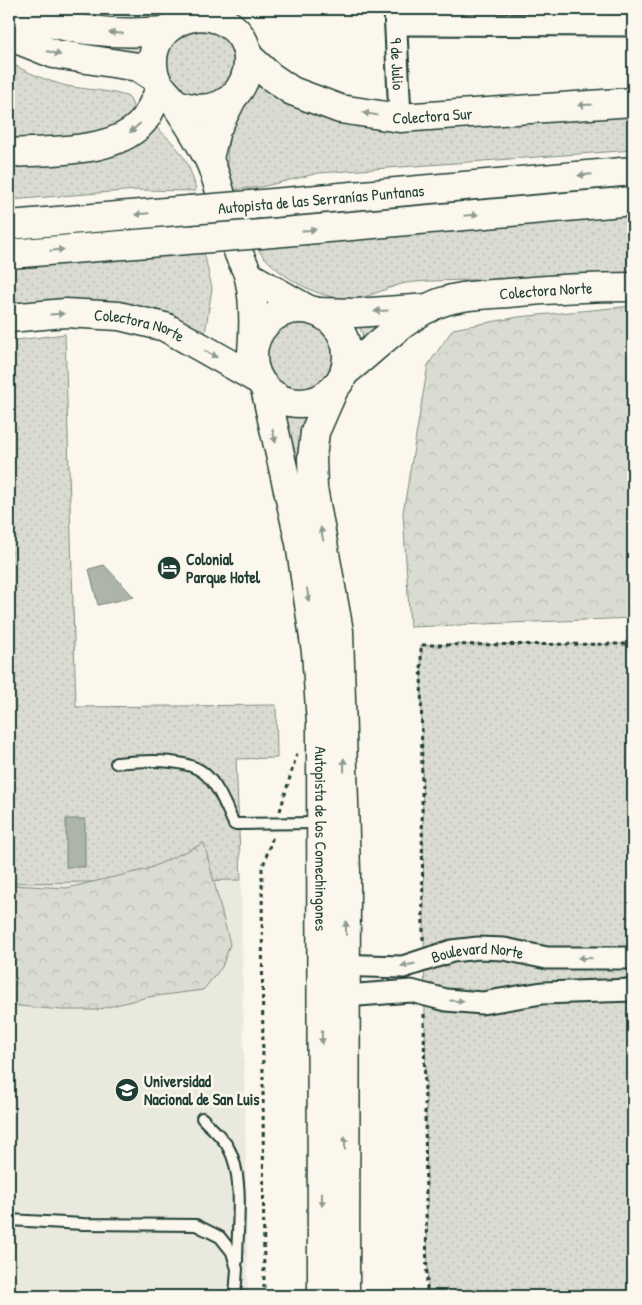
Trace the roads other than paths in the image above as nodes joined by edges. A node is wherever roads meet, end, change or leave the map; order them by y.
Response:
1 (9, 12) edge
2 (395, 16) edge
3 (229, 19) edge
4 (173, 21) edge
5 (633, 26) edge
6 (9, 36) edge
7 (248, 56) junction
8 (164, 89) junction
9 (233, 97) junction
10 (633, 102) edge
11 (400, 118) junction
12 (9, 153) edge
13 (208, 158) junction
14 (633, 171) edge
15 (633, 201) edge
16 (9, 225) edge
17 (9, 254) edge
18 (249, 276) junction
19 (633, 287) edge
20 (429, 308) junction
21 (312, 311) junction
22 (9, 318) edge
23 (252, 353) junction
24 (339, 382) junction
25 (262, 384) junction
26 (116, 763) dead end
27 (321, 822) junction
28 (633, 958) edge
29 (334, 965) junction
30 (633, 990) edge
31 (334, 997) junction
32 (202, 1118) dead end
33 (9, 1220) edge
34 (237, 1269) junction
35 (235, 1296) edge
36 (322, 1296) edge
37 (345, 1296) edge

4 -> 1 main road
2 - 5 street
2 - 11 street, 9 de Julio
3 - 4 main road
3 - 7 main road
4 - 8 main road
6 -> 8 main road
7 - 9 main road
11 -> 7 main road, Colectora Sur
8 - 9 main road
8 -> 12 main road
8 - 13 main road
9 - 13 main road
10 -> 11 main road, Colectora Sur
13 - 18 main road
14 -> 16 main road, Autopista de las Serranías Puntanas, bridge
17 -> 15 main road, Autopista de las Serranías Puntanas, bridge
18 - 21 main road
18 - 23 main road
19 - 20 main road, Colectora Norte
20 -> 21 main road, Colectora Norte
20 - 24 main road, Colectora Norte
21 - 23 main road
21 - 24 main road
22 -> 25 main road, Colectora Norte
23 - 25 main road
24 - 25 main road
29 -> 24 main road, Autopista de los Comechingones
25 -> 27 main road, Autopista de los Comechingones
26 - 27 lane
27 - 29 main road, Autopista de los Comechingones
28 -> 29 street, Boulevard Norte
29 - 31 main road, Autopista de los Comechingones
31 -> 30 street
31 -> 36 main road, Autopista de los Comechingones
37 -> 31 main road, Autopista de los Comechingones
32 - 34 lane
33 - 34 lane
34 - 35 lane

